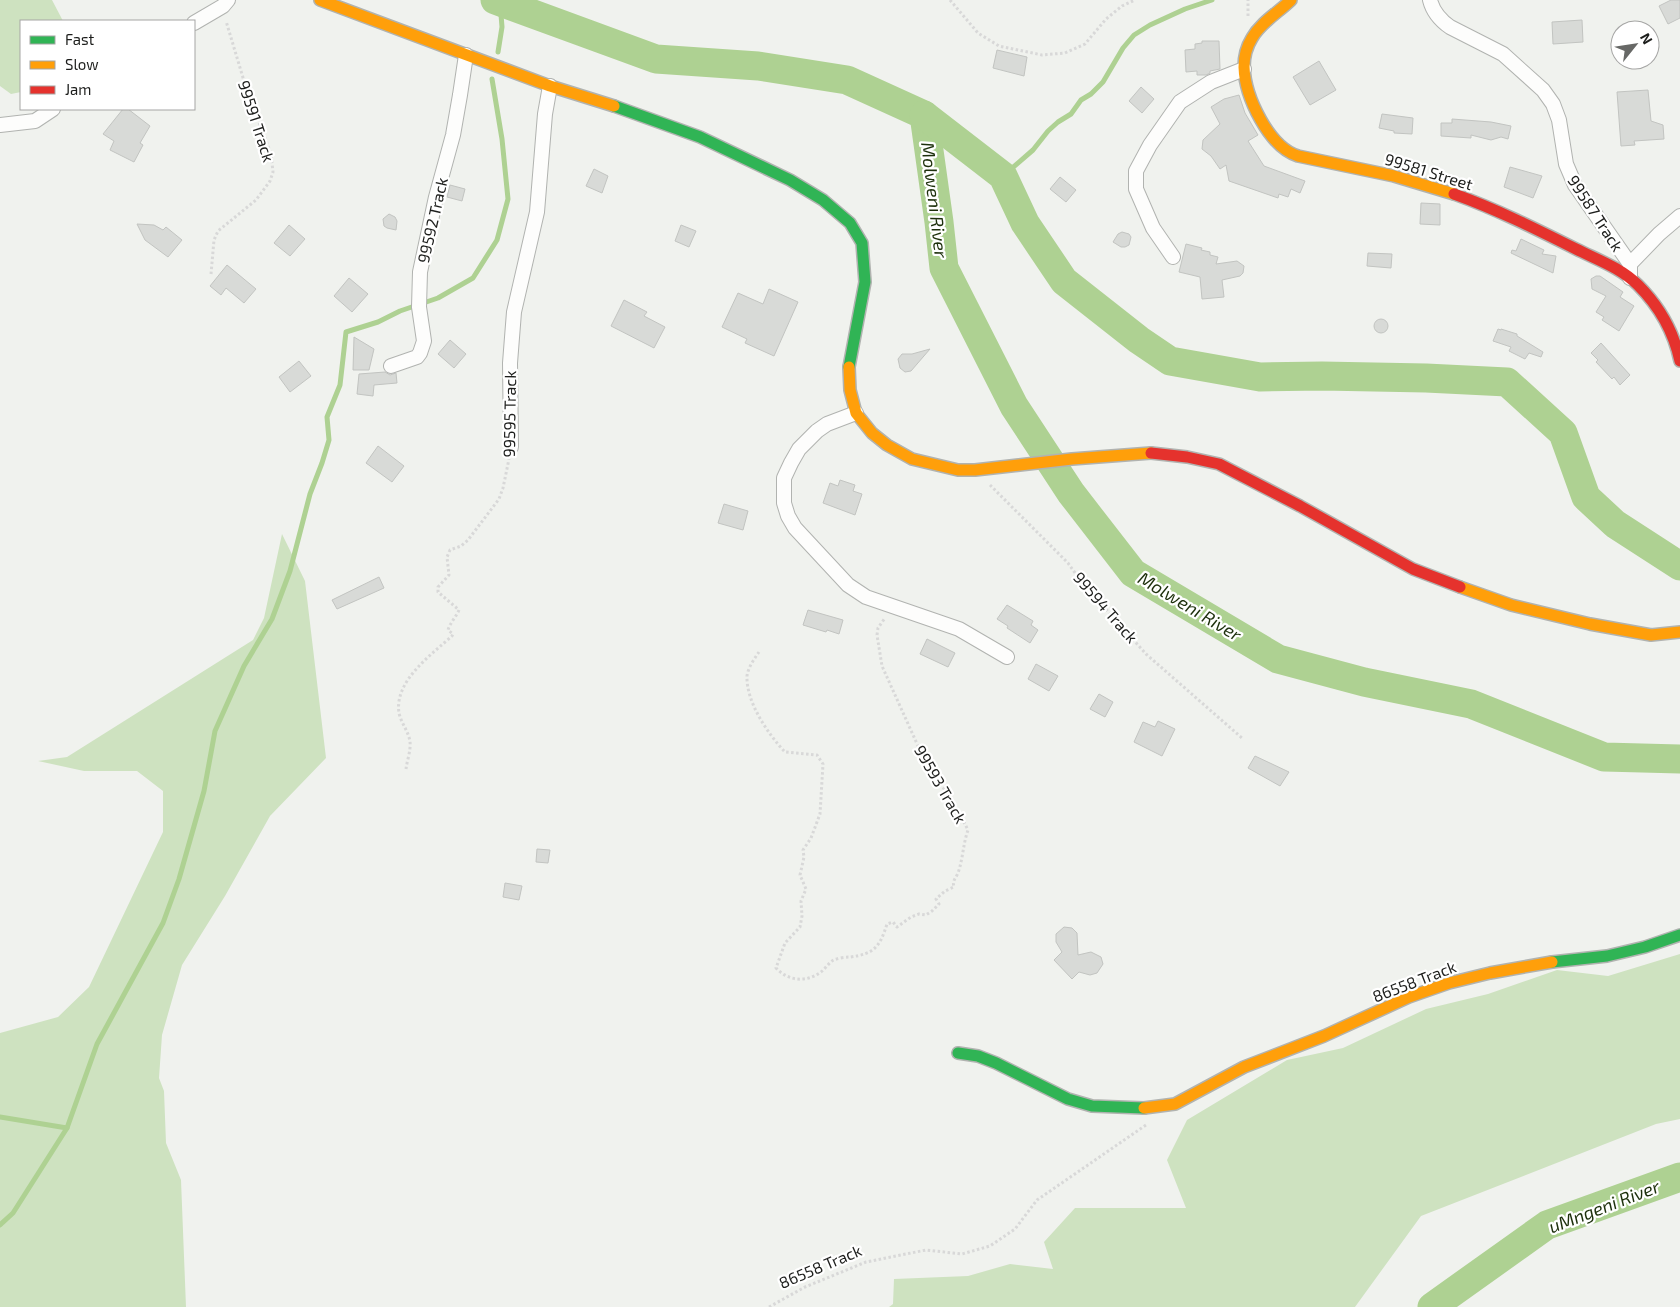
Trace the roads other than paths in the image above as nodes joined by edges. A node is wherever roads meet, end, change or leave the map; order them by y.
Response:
1 (320, 0) edge
2 (1292, 0) edge
3 (1430, 0) edge
4 (225, 3) edge
5 (195, 22) edge
6 (466, 55) junction
7 (1244, 70) junction
8 (550, 86) junction
9 (52, 110) edge
10 (0, 125) edge
11 (1680, 216) edge
12 (1173, 257) dead end
13 (1630, 271) junction
14 (1680, 361) edge
15 (391, 366) dead end
16 (856, 413) junction
17 (512, 447) road end
18 (1679, 632) edge
19 (1006, 657) dead end
20 (1680, 935) edge
21 (958, 1053) dead end

1 - 6 street
2 - 7 street, 99581 Street
3 - 13 street, 99587 Track
4 - 5 street
6 - 8 street
6 - 15 street, 99592 Track
7 - 12 street
7 - 13 street, 99581 Street
8 - 16 street
8 - 17 street, 99595 Track
9 - 10 street
11 - 13 street
13 - 14 street, 99581 Street
16 - 18 street
16 - 19 street
20 - 21 street, 86558 Track

